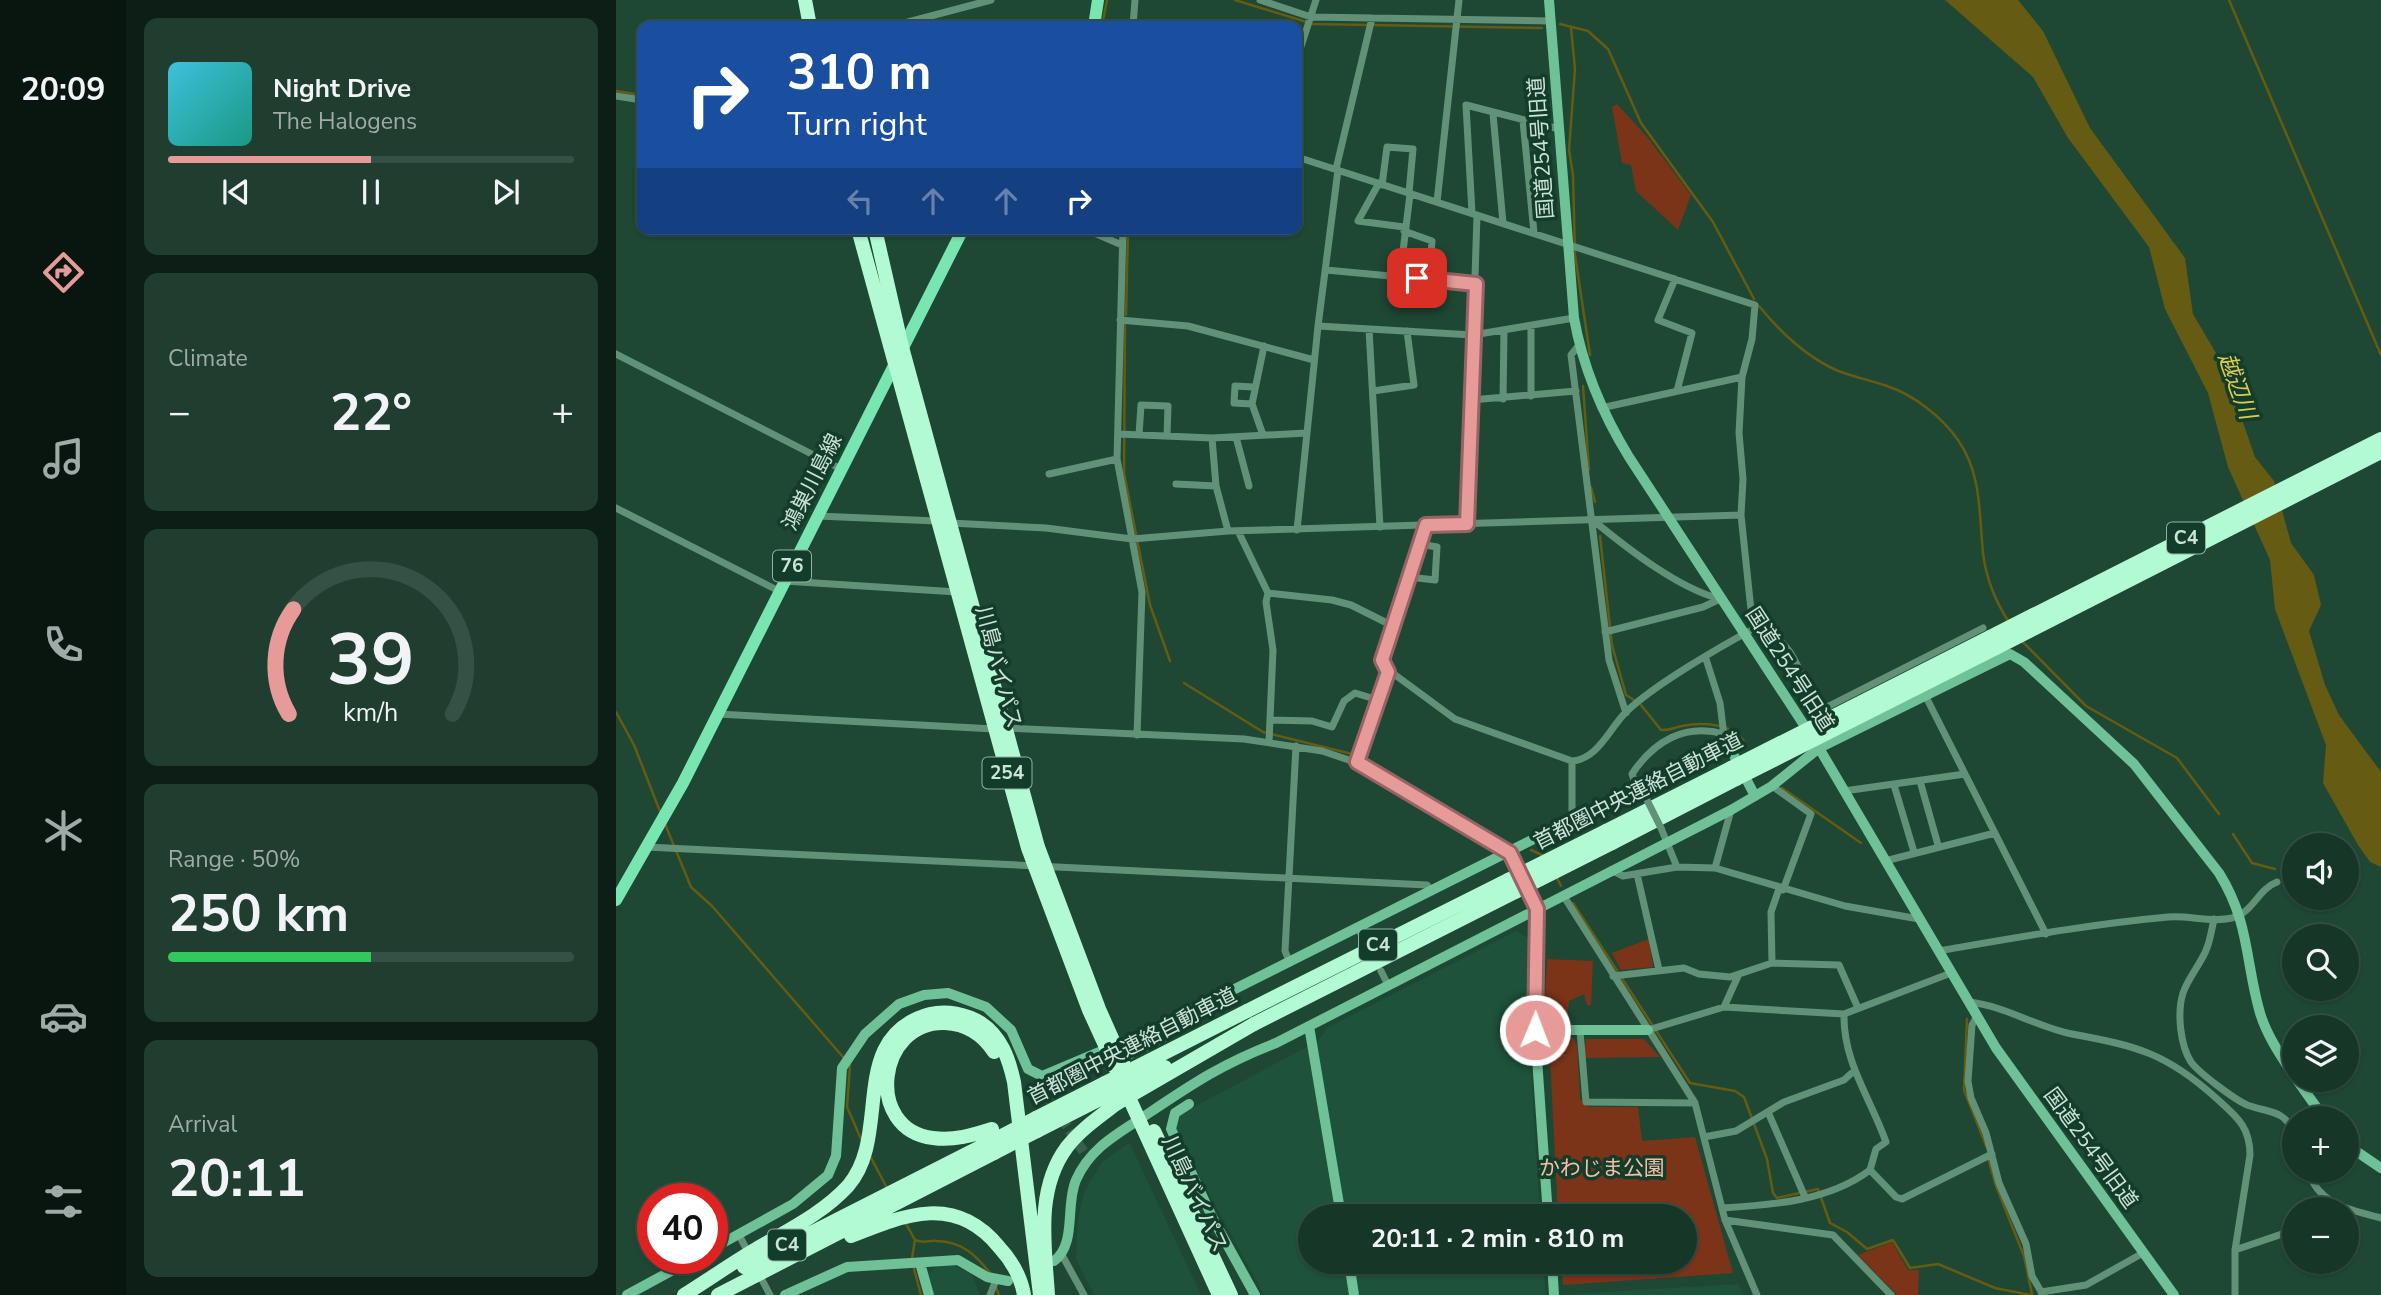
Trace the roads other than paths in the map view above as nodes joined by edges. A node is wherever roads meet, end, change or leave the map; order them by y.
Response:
1 (805, 0) edge
2 (815, 0) edge
3 (991, 0) edge
4 (1098, 0) edge
5 (1135, 0) edge
6 (1260, 0) edge
7 (1316, 0) edge
8 (1459, 0) edge
9 (1549, 0) edge
10 (1310, 20) junction
11 (809, 21) edge
12 (818, 21) edge
13 (912, 21) edge
14 (1095, 21) edge
15 (1133, 21) edge
16 (1550, 21) junction
17 (1372, 23) junction
18 (1456, 24) junction
19 (1302, 37) edge
20 (616, 96) edge
21 (637, 99) edge
22 (1493, 114) junction
23 (1523, 121) junction
24 (1559, 128) junction
25 (1302, 159) edge
26 (1337, 170) junction
27 (1380, 184) junction
28 (1410, 193) junction
29 (1437, 202) junction
30 (1474, 214) junction
31 (1503, 223) junction
32 (1404, 229) junction
33 (1534, 233) junction
34 (860, 235) edge
35 (876, 235) edge
36 (959, 235) edge
37 (1100, 235) edge
38 (1123, 235) edge
39 (1122, 244) junction
40 (1572, 246) junction
41 (1326, 270) junction
42 (1400, 276) junction
43 (1429, 279) junction
44 (1675, 279) junction
45 (1476, 284) junction
46 (1574, 318) junction
47 (1120, 320) junction
48 (1318, 326) junction
49 (1531, 326) junction
50 (1369, 329) junction
51 (1504, 330) junction
52 (1408, 331) junction
53 (1473, 335) junction
54 (1579, 345) junction
55 (1264, 346) junction
56 (902, 347) junction
57 (616, 354) edge
58 (1314, 360) junction
59 (892, 365) junction
60 (1742, 377) junction
61 (1253, 387) junction
62 (1373, 391) junction
63 (1576, 391) junction
64 (1677, 391) junction
65 (1531, 396) junction
66 (1503, 399) junction
67 (1471, 400) junction
68 (1252, 404) junction
69 (1601, 408) junction
70 (1307, 433) junction
71 (1118, 434) junction
72 (1139, 435) junction
73 (1263, 435) junction
74 (1167, 436) junction
75 (1236, 437) junction
76 (1212, 438) junction
77 (2381, 439) edge
78 (2381, 452) edge
79 (1117, 459) junction
80 (841, 469) junction
81 (1049, 474) dead end
82 (1176, 484) dead end
83 (1216, 486) junction
84 (1249, 486) dead end
85 (616, 508) edge
86 (1741, 515) junction
87 (817, 516) junction
88 (1668, 518) junction
89 (1594, 521) junction
90 (944, 522) junction
91 (1467, 524) junction
92 (1426, 525) junction
93 (1380, 527) junction
94 (1297, 530) junction
95 (1228, 531) junction
96 (1238, 531) junction
97 (1132, 540) junction
98 (1420, 544) junction
99 (1409, 577) junction
100 (782, 586) junction
101 (957, 592) junction
102 (1268, 593) junction
103 (1720, 598) junction
104 (1393, 626) junction
105 (1983, 628) dead end
106 (1608, 632) junction
107 (1749, 632) junction
108 (1973, 633) junction
109 (1706, 659) junction
110 (1996, 659) junction
111 (1388, 672) junction
112 (1925, 695) junction
113 (1378, 699) junction
114 (1626, 713) junction
115 (718, 714) junction
116 (1270, 720) junction
117 (1000, 729) junction
118 (1724, 734) junction
119 (1137, 735) junction
120 (1269, 742) junction
121 (1296, 746) junction
122 (1819, 748) junction
123 (1572, 761) junction
124 (1357, 762) junction
125 (1733, 773) junction
126 (1965, 774) junction
127 (1920, 781) junction
128 (1894, 785) junction
129 (1772, 786) junction
130 (1639, 788) junction
131 (1844, 790) junction
132 (1755, 796) junction
133 (1731, 810) junction
134 (1572, 822) junction
135 (1994, 832) junction
136 (1667, 841) junction
137 (1938, 845) junction
138 (645, 847) junction
139 (1914, 852) junction
140 (1510, 853) junction
141 (1885, 861) junction
142 (1677, 867) junction
143 (1041, 868) junction
144 (1715, 868) junction
145 (1610, 869) junction
146 (1637, 874) junction
147 (1290, 879) junction
148 (2277, 882) dead end
149 (620, 883) edge
150 (1781, 889) junction
151 (1432, 891) junction
152 (1563, 895) junction
153 (616, 900) edge
154 (1537, 909) junction
155 (2240, 916) junction
156 (1919, 919) junction
157 (2214, 919) junction
158 (1358, 928) junction
159 (2046, 934) junction
160 (1365, 942) dead end
161 (1938, 951) junction
162 (1290, 963) junction
163 (1772, 963) junction
164 (1659, 970) junction
165 (1381, 971) dead end
166 (1951, 973) junction
167 (1618, 975) junction
168 (1738, 976) junction
169 (1388, 985) junction
170 (1969, 1002) junction
171 (1724, 1007) junction
172 (1858, 1008) junction
173 (1844, 1014) junction
174 (1977, 1016) junction
175 (1251, 1017) junction
176 (1309, 1026) junction
177 (1535, 1030) junction
178 (1648, 1030) junction
179 (1580, 1031) junction
180 (1106, 1049) junction
181 (2282, 1057) edge
182 (1122, 1058) junction
183 (2192, 1063) junction
184 (1855, 1070) junction
185 (2186, 1071) junction
186 (1042, 1076) junction
187 (1108, 1089) junction
188 (1045, 1093) tunnel mouth
189 (1695, 1103) junction
190 (1189, 1104) dead end
191 (1768, 1112) junction
192 (2282, 1115) edge
193 (1142, 1117) junction
194 (1036, 1120) junction
195 (1704, 1137) junction
196 (993, 1141) junction
197 (2359, 1153) edge
198 (1992, 1154) junction
199 (2381, 1168) edge
200 (1870, 1170) junction
201 (2313, 1183) edge
202 (1805, 1197) junction
203 (2325, 1197) edge
204 (893, 1198) junction
205 (1339, 1204) edge
206 (1547, 1204) edge
207 (1722, 1208) junction
208 (2359, 1212) edge
209 (2381, 1218) edge
210 (1725, 1220) junction
211 (2282, 1234) edge
212 (738, 1235) junction
213 (728, 1240) edge
214 (822, 1242) junction
215 (1209, 1247) junction
216 (2235, 1250) junction
217 (2143, 1253) junction
218 (1058, 1258) joint
219 (753, 1263) junction
220 (915, 1263) junction
221 (666, 1274) edge
222 (1351, 1274) edge
223 (1553, 1274) edge
224 (992, 1279) junction
225 (1008, 1281) dead end
226 (2042, 1293) edge
227 (628, 1295) edge
228 (684, 1295) edge
229 (690, 1295) edge
230 (718, 1295) edge
231 (770, 1295) edge
232 (786, 1295) edge
233 (929, 1295) edge
234 (990, 1295) edge
235 (1026, 1295) edge
236 (1040, 1295) edge
237 (1048, 1295) edge
238 (1084, 1295) edge
239 (1219, 1295) edge
240 (1231, 1295) edge
241 (1238, 1295) edge
242 (1255, 1295) edge
243 (1354, 1295) edge
244 (1554, 1295) edge
245 (1757, 1295) edge
246 (1891, 1295) edge
247 (2174, 1295) edge
248 (2235, 1295) edge

1 - 11 highway
2 - 12 highway
3 - 13 street
4 - 14 main road
5 - 15 street
6 - 10 street
7 - 10 street
8 - 18 street
9 - 16 street, 国道254号旧道
10 - 17 street
10 - 19 street
16 - 18 street
16 - 24 street, 国道254号旧道
17 - 18 street
17 - 26 street
18 - 29 street
20 - 21 street
22 - 23 street
22 - 30 street
22 - 31 street
23 - 24 street
23 - 33 street
24 - 40 street, 国道254号旧道
25 - 26 street
26 - 27 street
26 - 41 street
27 - 28 street
27 - 28 street
27 - 32 street
28 - 29 street
28 - 32 street
29 - 30 street
30 - 31 street
30 - 45 street
31 - 33 street
32 - 42 street
32 - 43 street
33 - 40 street
34 - 59 highway, 川島バイパス / 254
35 - 56 highway, 川島バイパス / 254
36 - 56 main road, 鴻巣川島線 / 76
37 - 39 street
38 - 39 street
39 - 47 street
40 - 44 street
40 - 46 street, 国道254号旧道
41 - 42 street
41 - 48 street
42 - 43 street
43 - 45 street
44 - 60 street
44 - 64 street
45 - 53 street
46 - 49 street
46 - 54 street, 国道254号旧道
47 - 55 street
47 - 71 street
48 - 50 street
48 - 58 street
49 - 51 street
49 - 65 street
50 - 52 street
50 - 62 street
51 - 53 street
51 - 66 street
52 - 53 street
52 - 62 street
53 - 67 street
54 - 63 street
54 - 69 street, 国道254号旧道
55 - 58 street
55 - 61 street
56 - 59 main road, 鴻巣川島線 / 76
56 - 90 highway, 川島バイパス / 254
57 - 80 street
58 - 70 street
59 - 80 main road, 鴻巣川島線 / 76
59 - 90 highway, 川島バイパス / 254
60 - 64 street
60 - 86 street
61 - 68 street
61 - 68 street
62 - 93 street
63 - 65 street
63 - 89 street
64 - 69 street
65 - 66 street
66 - 67 street
67 - 91 street
68 - 73 street
69 - 88 street, 国道254号旧道
70 - 73 street
70 - 94 street
71 - 72 street
71 - 79 street
72 - 74 street
72 - 74 street
73 - 75 street
74 - 76 street
75 - 76 street
75 - 84 street
76 - 83 street
77 - 125 highway, 首都圏中央連絡自動車道 / C4, bridge
78 - 125 highway, 首都圏中央連絡自動車道 / C4, bridge
79 - 81 street
79 - 97 street
80 - 87 main road, 鴻巣川島線 / 76
82 - 83 street
83 - 95 street
85 - 100 street
86 - 88 street
86 - 107 street
87 - 90 street
87 - 100 main road, 鴻巣川島線 / 76
88 - 89 street
88 - 103 street, 国道254号旧道
89 - 91 street
89 - 103 street
89 - 106 street
90 - 97 street
90 - 101 highway, 川島バイパス / 254
90 - 117 highway, 川島バイパス / 254
91 - 92 street
92 - 93 street
92 - 98 street
93 - 94 street
94 - 96 street
95 - 96 street
95 - 97 street
96 - 102 street
97 - 119 street
98 - 99 street
98 - 99 street
99 - 104 street
100 - 101 street
100 - 115 main road, 鴻巣川島線 / 76
101 - 117 highway, 川島バイパス / 254
102 - 104 street
102 - 116 street
103 - 106 street
103 - 107 street, 国道254号旧道
104 - 111 street
105 - 108 street
106 - 114 street
107 - 108 street
107 - 109 street
107 - 122 street, 国道254号旧道
108 - 110 street
109 - 114 street
109 - 118 street
110 - 112 street
110 - 155 street
111 - 113 street
111 - 123 street
112 - 122 street
112 - 126 street
113 - 116 street
113 - 124 street
114 - 123 street
115 - 117 street
115 - 138 main road, 鴻巣川島線 / 76
116 - 120 street
117 - 119 street
117 - 143 highway, 川島バイパス / 254
118 - 130 street
118 - 130 street
118 - 132 street
119 - 120 street
120 - 121 street
121 - 124 street
121 - 147 street
122 - 129 street
122 - 131 street, 国道254号旧道
123 - 134 street
124 - 140 street
125 - 175 highway, 首都圏中央連絡自動車道 / C4, bridge
126 - 127 street
126 - 135 street
127 - 128 street
127 - 137 street
128 - 131 street
128 - 139 street
129 - 132 street
129 - 150 street
130 - 134 street
130 - 136 street, bridge
131 - 141 street, 国道254号旧道
132 - 133 street
133 - 136 street
133 - 144 street
134 - 140 street
135 - 137 street
135 - 159 street
136 - 142 street
136 - 145 street
137 - 139 street
138 - 143 street
138 - 149 main road, 鴻巣川島線 / 76
139 - 141 street
140 - 151 street
140 - 154 street
141 - 156 street, 国道254号旧道
142 - 144 street
142 - 146 street
143 - 147 street
143 - 180 highway, 川島バイパス / 254
143 - 182 highway, 川島バイパス / 254
144 - 150 street
145 - 146 street
145 - 152 street
146 - 164 street
147 - 151 street
147 - 162 street
148 - 155 street
149 - 153 main road, 鴻巣川島線 / 76
150 - 156 street
150 - 163 street
151 - 158 street
152 - 154 street
152 - 167 street
154 - 169 street
154 - 177 street
155 - 157 street
155 - 181 street
156 - 161 street, 国道254号旧道
157 - 159 street
157 - 183 street
158 - 160 street
158 - 162 street
159 - 161 street
161 - 166 street, 国道254号旧道
162 - 182 street
163 - 168 street
163 - 172 street
164 - 167 street
164 - 168 street
165 - 169 street
166 - 170 street, 国道254号旧道
166 - 172 street
167 - 178 street
168 - 171 street
169 - 176 street
170 - 174 street, 国道254号旧道
170 - 185 street
171 - 173 street
171 - 178 street
172 - 173 street
173 - 184 street
174 - 198 street
174 - 217 street, 国道254号旧道
175 - 187 highway, bridge
175 - 187 highway, 首都圏中央連絡自動車道 / C4, bridge
176 - 193 street
176 - 205 street
177 - 179 street
177 - 206 street
178 - 179 street
178 - 189 street
179 - 189 street
180 - 186 street
180 - 193 highway, 川島バイパス / 254
182 - 193 highway, 川島バイパス / 254
183 - 185 street
183 - 192 street
184 - 191 street
184 - 200 street
185 - 216 street
186 - 188 street
186 - 212 street
187 - 194 highway, 首都圏中央連絡自動車道 / C4
187 - 237 highway
189 - 195 street
190 - 242 street
191 - 195 street
191 - 202 street
193 - 215 highway, 川島バイパス / 254
193 - 218 street
193 - 239 highway, 川島バイパス / 254
194 - 196 highway
194 - 196 highway, 首都圏中央連絡自動車道 / C4, bridge
195 - 207 street
196 - 204 highway, 首都圏中央連絡自動車道 / C4
196 - 235 highway
197 - 199 street
198 - 200 street
198 - 226 street
200 - 202 street
201 - 203 street
202 - 207 street
204 - 214 highway, 首都圏中央連絡自動車道 / C4
204 - 219 highway, 首都圏中央連絡自動車道 / C4
207 - 210 street
208 - 209 street
210 - 245 street
210 - 246 street
211 - 216 street
212 - 213 street
212 - 219 street
214 - 219 highway, 首都圏中央連絡自動車道 / C4
214 - 235 highway
215 - 240 highway, 川島バイパス / 254
215 - 241 highway
216 - 248 street
217 - 226 street
217 - 247 street, 国道254号旧道
218 - 238 street
219 - 228 highway
219 - 229 highway, 首都圏中央連絡自動車道 / C4
219 - 230 highway, 首都圏中央連絡自動車道 / C4
219 - 231 street
219 - 236 highway
220 - 224 street
220 - 232 street
220 - 233 street
221 - 227 street
222 - 243 street
223 - 244 street
224 - 225 street
224 - 234 street

